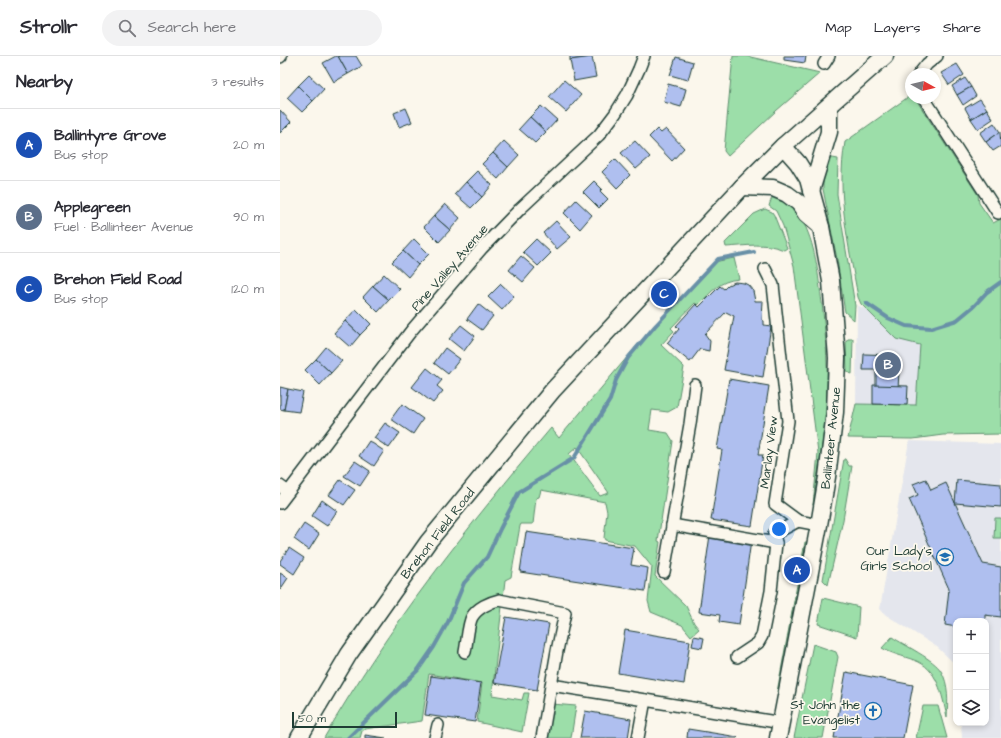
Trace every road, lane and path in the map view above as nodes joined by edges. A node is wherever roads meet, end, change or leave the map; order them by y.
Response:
1 (644, 56) edge
2 (885, 56) edge
3 (937, 56) edge
4 (924, 68) edge
5 (928, 104) edge
6 (829, 106) junction
7 (783, 146) junction
8 (742, 187) junction
9 (811, 190) junction
10 (998, 213) dead end
11 (821, 227) junction
12 (765, 269) dead end
13 (695, 385) dead end
14 (284, 489) edge
15 (280, 503) edge
16 (798, 521) junction
17 (672, 525) junction
18 (819, 525) junction
19 (776, 543) junction
20 (664, 572) dead end
21 (465, 652) dead end
22 (736, 657) dead end
23 (551, 685) junction
24 (645, 700) junction
25 (438, 725) dead end
26 (780, 731) edge
27 (299, 738) edge
28 (436, 738) edge
29 (542, 738) edge
30 (638, 738) edge

1 - 14 street, Pine Valley Avenue
2 - 6 main road, Brehon Field Road
3 - 4 street
5 - 10 street
6 - 7 main road, Brehon Field Road
6 - 9 main road
7 - 8 main road, Brehon Field Road
7 - 9 main road, Ballinteer Avenue
8 - 11 main road
8 - 27 main road, Brehon Field Road
9 - 11 main road, Ballinteer Avenue
11 - 18 main road, Ballinteer Avenue
12 - 16 street, Marlay View
13 - 17 street
14 - 15 street, Pine Valley Avenue
16 - 18 street
16 - 19 street
17 - 19 street
17 - 20 street
18 - 26 main road, Ballinteer Avenue
19 - 22 street
21 - 23 street
23 - 24 street
23 - 29 street
24 - 26 street
24 - 30 street
25 - 28 street

